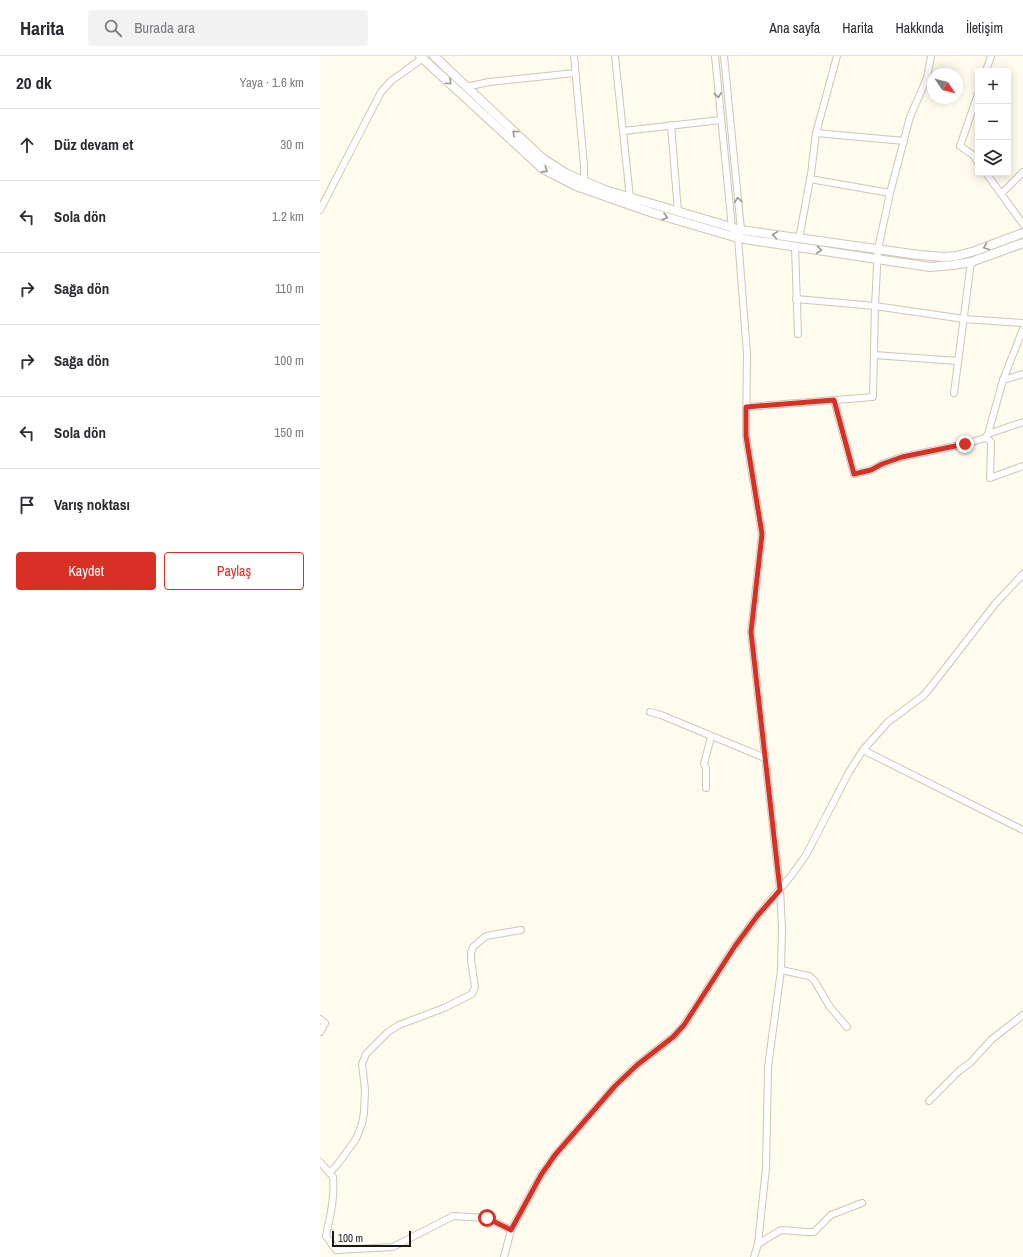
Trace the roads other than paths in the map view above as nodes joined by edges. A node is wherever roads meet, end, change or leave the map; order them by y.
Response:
1 (434, 56) edge
2 (574, 56) edge
3 (615, 56) edge
4 (715, 56) edge
5 (724, 56) edge
6 (838, 56) edge
7 (931, 56) edge
8 (991, 56) edge
9 (421, 57) edge
10 (987, 68) edge
11 (575, 73) junction
12 (466, 87) junction
13 (975, 103) edge
14 (721, 120) junction
15 (671, 125) junction
16 (623, 131) junction
17 (816, 133) junction
18 (904, 141) junction
19 (975, 158) edge
20 (1023, 172) edge
21 (988, 176) edge
22 (810, 179) junction
23 (584, 182) junction
24 (890, 194) junction
25 (1001, 194) junction
26 (630, 198) junction
27 (320, 210) edge
28 (678, 212) junction
29 (1023, 224) edge
30 (732, 228) junction
31 (1023, 233) edge
32 (740, 234) junction
33 (799, 239) junction
34 (1023, 243) edge
35 (795, 247) junction
36 (878, 249) junction
37 (877, 259) junction
38 (971, 262) junction
39 (796, 299) junction
40 (875, 306) junction
41 (964, 319) junction
42 (1023, 323) edge
43 (1023, 329) edge
44 (798, 334) dead end
45 (874, 355) junction
46 (958, 361) junction
47 (1023, 374) edge
48 (1003, 380) junction
49 (954, 393) dead end
50 (834, 400) junction
51 (746, 407) junction
52 (1023, 422) edge
53 (987, 435) junction
54 (1023, 466) edge
55 (1023, 574) edge
56 (650, 712) dead end
57 (711, 737) junction
58 (863, 750) junction
59 (765, 758) junction
60 (706, 788) dead end
61 (1023, 830) edge
62 (780, 890) junction
63 (521, 930) dead end
64 (781, 970) junction
65 (1023, 1015) edge
66 (320, 1019) edge
67 (847, 1027) dead end
68 (320, 1032) edge
69 (929, 1101) dead end
70 (320, 1162) edge
71 (330, 1172) junction
72 (862, 1204) dead end
73 (511, 1230) junction
74 (758, 1244) junction
75 (504, 1257) edge
76 (754, 1257) edge

1 - 12 street
2 - 11 street
3 - 16 street
4 -> 14 street
32 -> 5 street
6 - 17 street
7 - 18 street
8 - 10 street
9 - 27 street
9 -> 32 street
11 - 12 street
11 - 23 street
23 -> 12 street
13 - 19 street
14 - 15 street
14 - 30 street
15 - 16 street
15 - 28 street
16 - 26 street
17 - 18 street
17 - 22 street
18 - 24 street
20 - 25 street
21 - 25 street
22 - 24 street
22 - 33 street
23 - 26 street
24 - 36 street
25 - 29 street
26 - 28 street
28 - 30 street
30 - 32 street
31 -> 36 street
33 -> 32 street
32 - 35 street
32 - 51 street
33 - 36 street
34 - 38 street
35 -> 37 street
35 - 39 street
36 - 37 street
37 - 38 street
37 - 40 street
38 - 41 street
39 - 40 street
39 - 44 street
40 - 41 street
40 - 45 street
41 - 42 street
41 - 46 street
43 - 48 street
45 - 46 street
45 - 50 street
46 - 49 street
47 - 48 street
48 - 53 street
50 - 51 street
50 - 53 street
51 - 59 street
52 - 53 street
53 - 54 street
55 - 58 street
56 - 57 street
57 - 59 street
57 - 60 street
58 - 61 street
58 - 62 street
59 - 62 street
62 - 64 street
62 - 73 street
63 - 71 street
64 - 67 street
64 - 74 street
65 - 69 street
66 - 68 street
70 - 71 street
71 - 73 street
72 - 74 street
73 - 75 street
74 - 76 street

